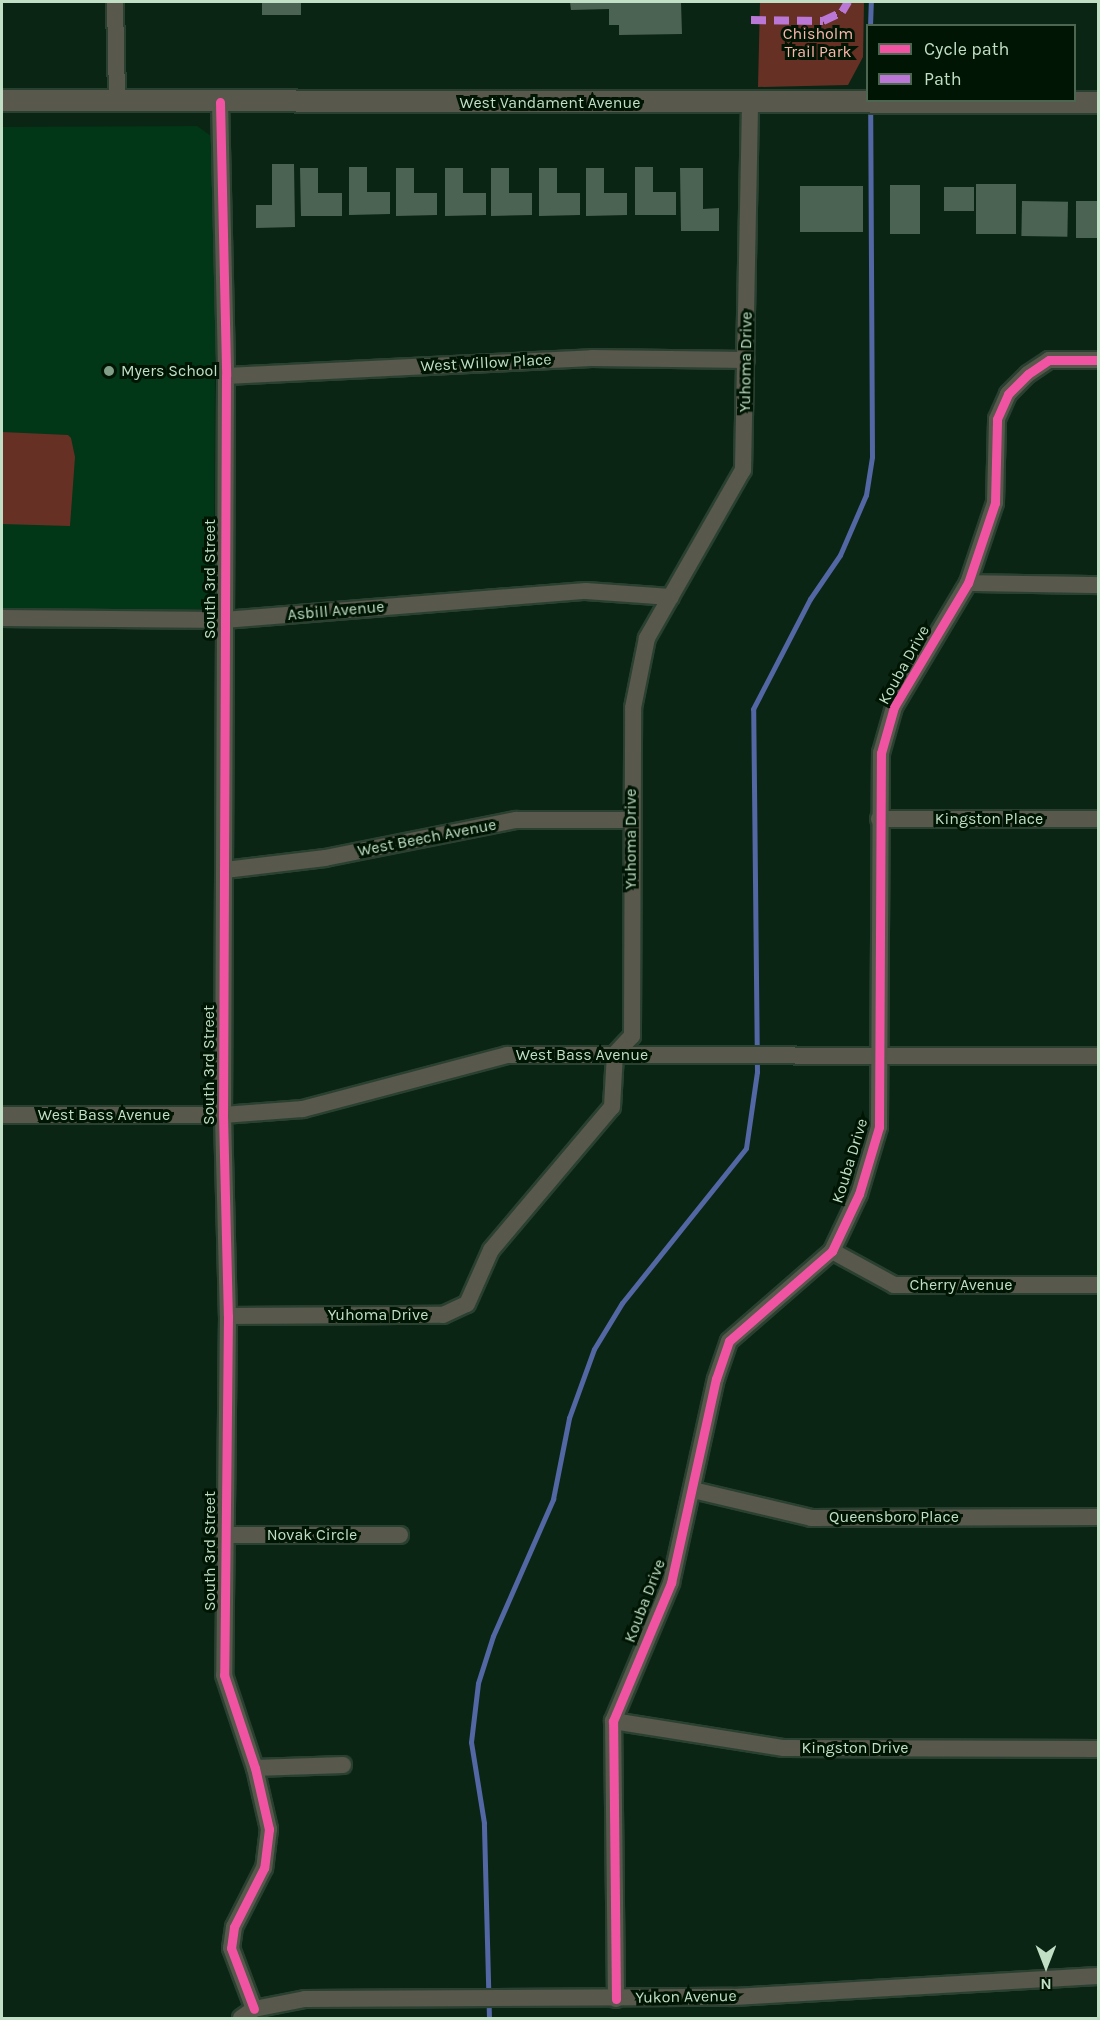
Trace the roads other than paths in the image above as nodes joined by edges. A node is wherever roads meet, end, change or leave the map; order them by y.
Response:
1 (115, 2) edge
2 (117, 98) junction
3 (2, 100) edge
4 (220, 102) junction
5 (1098, 102) edge
6 (750, 104) junction
7 (746, 360) junction
8 (1098, 360) edge
9 (226, 376) junction
10 (968, 584) junction
11 (1098, 585) edge
12 (670, 597) junction
13 (2, 618) edge
14 (224, 620) junction
15 (879, 819) junction
16 (1098, 819) edge
17 (630, 820) junction
18 (225, 870) junction
19 (615, 1054) junction
20 (879, 1056) junction
21 (1098, 1056) edge
22 (2, 1115) edge
23 (223, 1115) junction
24 (832, 1251) junction
25 (1098, 1285) edge
26 (228, 1316) junction
27 (693, 1490) junction
28 (1098, 1517) edge
29 (224, 1535) junction
30 (400, 1535) dead end
31 (613, 1721) junction
32 (1098, 1749) edge
33 (343, 1765) dead end
34 (255, 1768) junction
35 (1098, 1976) edge
36 (616, 1999) junction
37 (247, 2014) edge

1 - 2 street
2 - 3 street, West Vandament Avenue
2 - 4 street, West Vandament Avenue
4 - 6 street, West Vandament Avenue
4 - 9 street, South 3rd Street
5 - 6 street, West Vandament Avenue
6 - 7 street, Yuhoma Drive
7 - 9 street, West Willow Place
7 - 12 street, Yuhoma Drive
8 - 10 street, Kouba Drive
9 - 14 street, South 3rd Street
10 - 11 street
10 - 15 street, Kouba Drive
12 - 14 street, Asbill Avenue
12 - 17 street, Yuhoma Drive
13 - 14 street, Asbill Avenue
14 - 18 street, South 3rd Street
15 - 16 street, Kingston Place
15 - 20 street, Kouba Drive
17 - 18 street, West Beech Avenue
17 - 19 street, Yuhoma Drive
18 - 23 street, South 3rd Street
19 - 20 street, West Bass Avenue
19 - 23 street, West Bass Avenue
19 - 26 street, Yuhoma Drive
20 - 21 street, West Bass Avenue
20 - 24 street, Kouba Drive
22 - 23 street, West Bass Avenue
23 - 26 street, South 3rd Street
24 - 25 street, Cherry Avenue
24 - 27 street, Kouba Drive
26 - 29 street, South 3rd Street
27 - 28 street, Queensboro Place
27 - 31 street, Kouba Drive
29 - 30 street, Novak Circle
29 - 34 street, South 3rd Street
31 - 32 street, Kingston Drive
31 - 36 street, Kouba Drive
33 - 34 street
34 - 37 street, South 3rd Street
35 - 36 street, Yukon Avenue
36 - 37 street, Yukon Avenue

